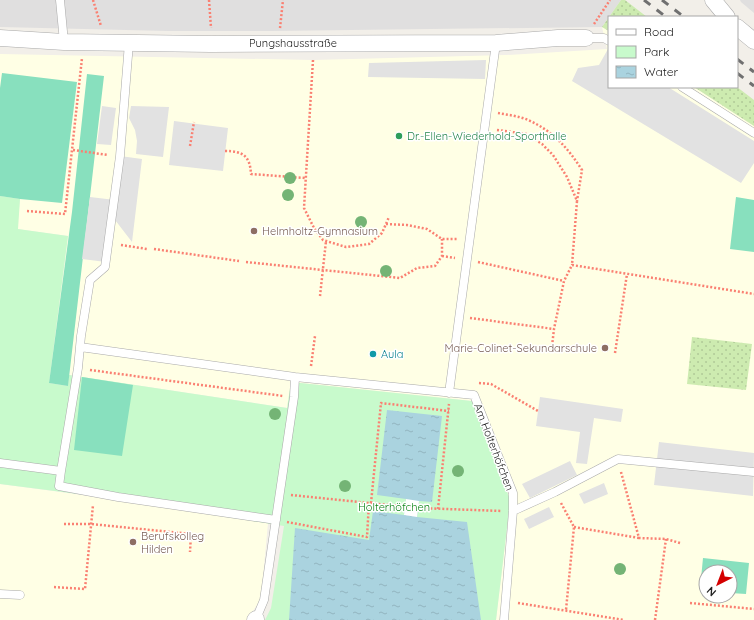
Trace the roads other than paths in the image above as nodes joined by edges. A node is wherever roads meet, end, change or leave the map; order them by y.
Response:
1 (60, 0) edge
2 (713, 0) edge
3 (726, 16) edge
4 (738, 28) edge
5 (0, 38) edge
6 (586, 38) joint
7 (608, 40) edge
8 (754, 41) edge
9 (64, 42) junction
10 (129, 43) junction
11 (496, 43) junction
12 (684, 88) edge
13 (754, 133) edge
14 (80, 347) junction
15 (295, 377) junction
16 (449, 393) junction
17 (0, 463) edge
18 (61, 471) junction
19 (754, 472) edge
20 (513, 511) junction
21 (276, 520) junction
22 (0, 594) edge
23 (20, 595) dead end
24 (256, 620) edge
25 (504, 620) edge

1 - 9 lane
2 - 3 street
4 - 8 street
5 - 9 street, Pungshausstraße
6 - 7 lane
6 - 11 street, Pungshausstraße
9 - 10 street, Pungshausstraße
10 - 11 street, Pungshausstraße
10 - 14 lane
11 - 16 lane
12 - 13 lane
14 - 15 lane
14 - 18 lane
15 - 16 lane
15 - 21 lane
16 - 20 lane, Am Holterhöfchen
17 - 18 lane
18 - 21 lane
19 - 20 lane
20 - 25 lane, Am Holterhöfchen
21 - 24 lane
22 - 23 lane

